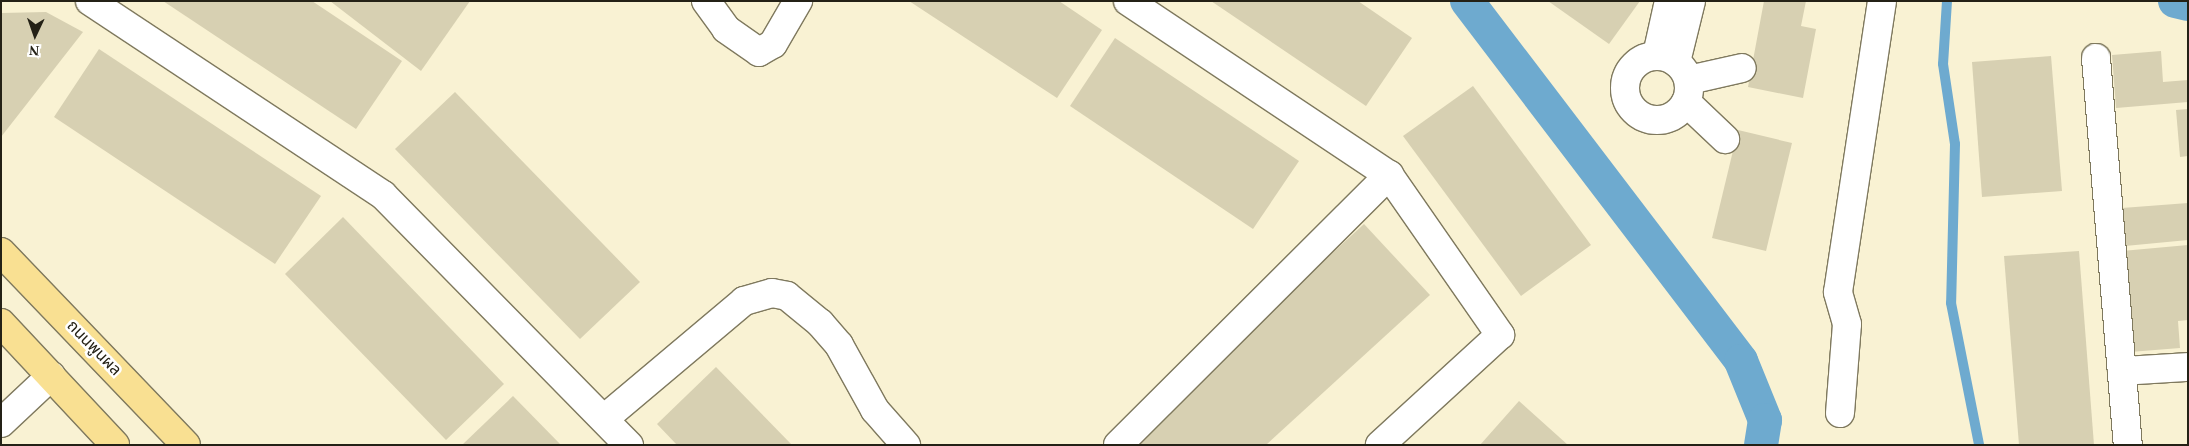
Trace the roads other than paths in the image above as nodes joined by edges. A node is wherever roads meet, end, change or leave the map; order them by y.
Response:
1 (90, 1) edge
2 (706, 1) edge
3 (798, 1) edge
4 (1128, 1) edge
5 (1669, 1) edge
6 (1691, 1) edge
7 (1882, 1) edge
8 (2096, 58) dead end
9 (1742, 68) dead end
10 (1677, 75) junction
11 (1725, 139) dead end
12 (1389, 176) junction
13 (1, 252) edge
14 (1, 323) edge
15 (2188, 367) edge
16 (2122, 371) junction
17 (51, 376) junction
18 (1840, 413) dead end
19 (604, 419) junction
20 (1, 423) edge
21 (115, 445) edge
22 (186, 445) edge
23 (629, 445) edge
24 (906, 445) edge
25 (1118, 445) edge
26 (1380, 445) edge
27 (2128, 445) edge

1 - 19 street
2 - 3 street
4 - 12 street
5 - 10 street
6 - 10 street
7 - 18 street
8 - 16 street
9 - 10 street
10 - 11 street
12 - 25 street
12 - 26 street
13 - 22 main road, ถนนพูนผล
14 - 17 main road
15 - 16 street
16 - 27 street
17 - 20 street
17 - 21 main road
19 - 23 street
19 - 24 street

